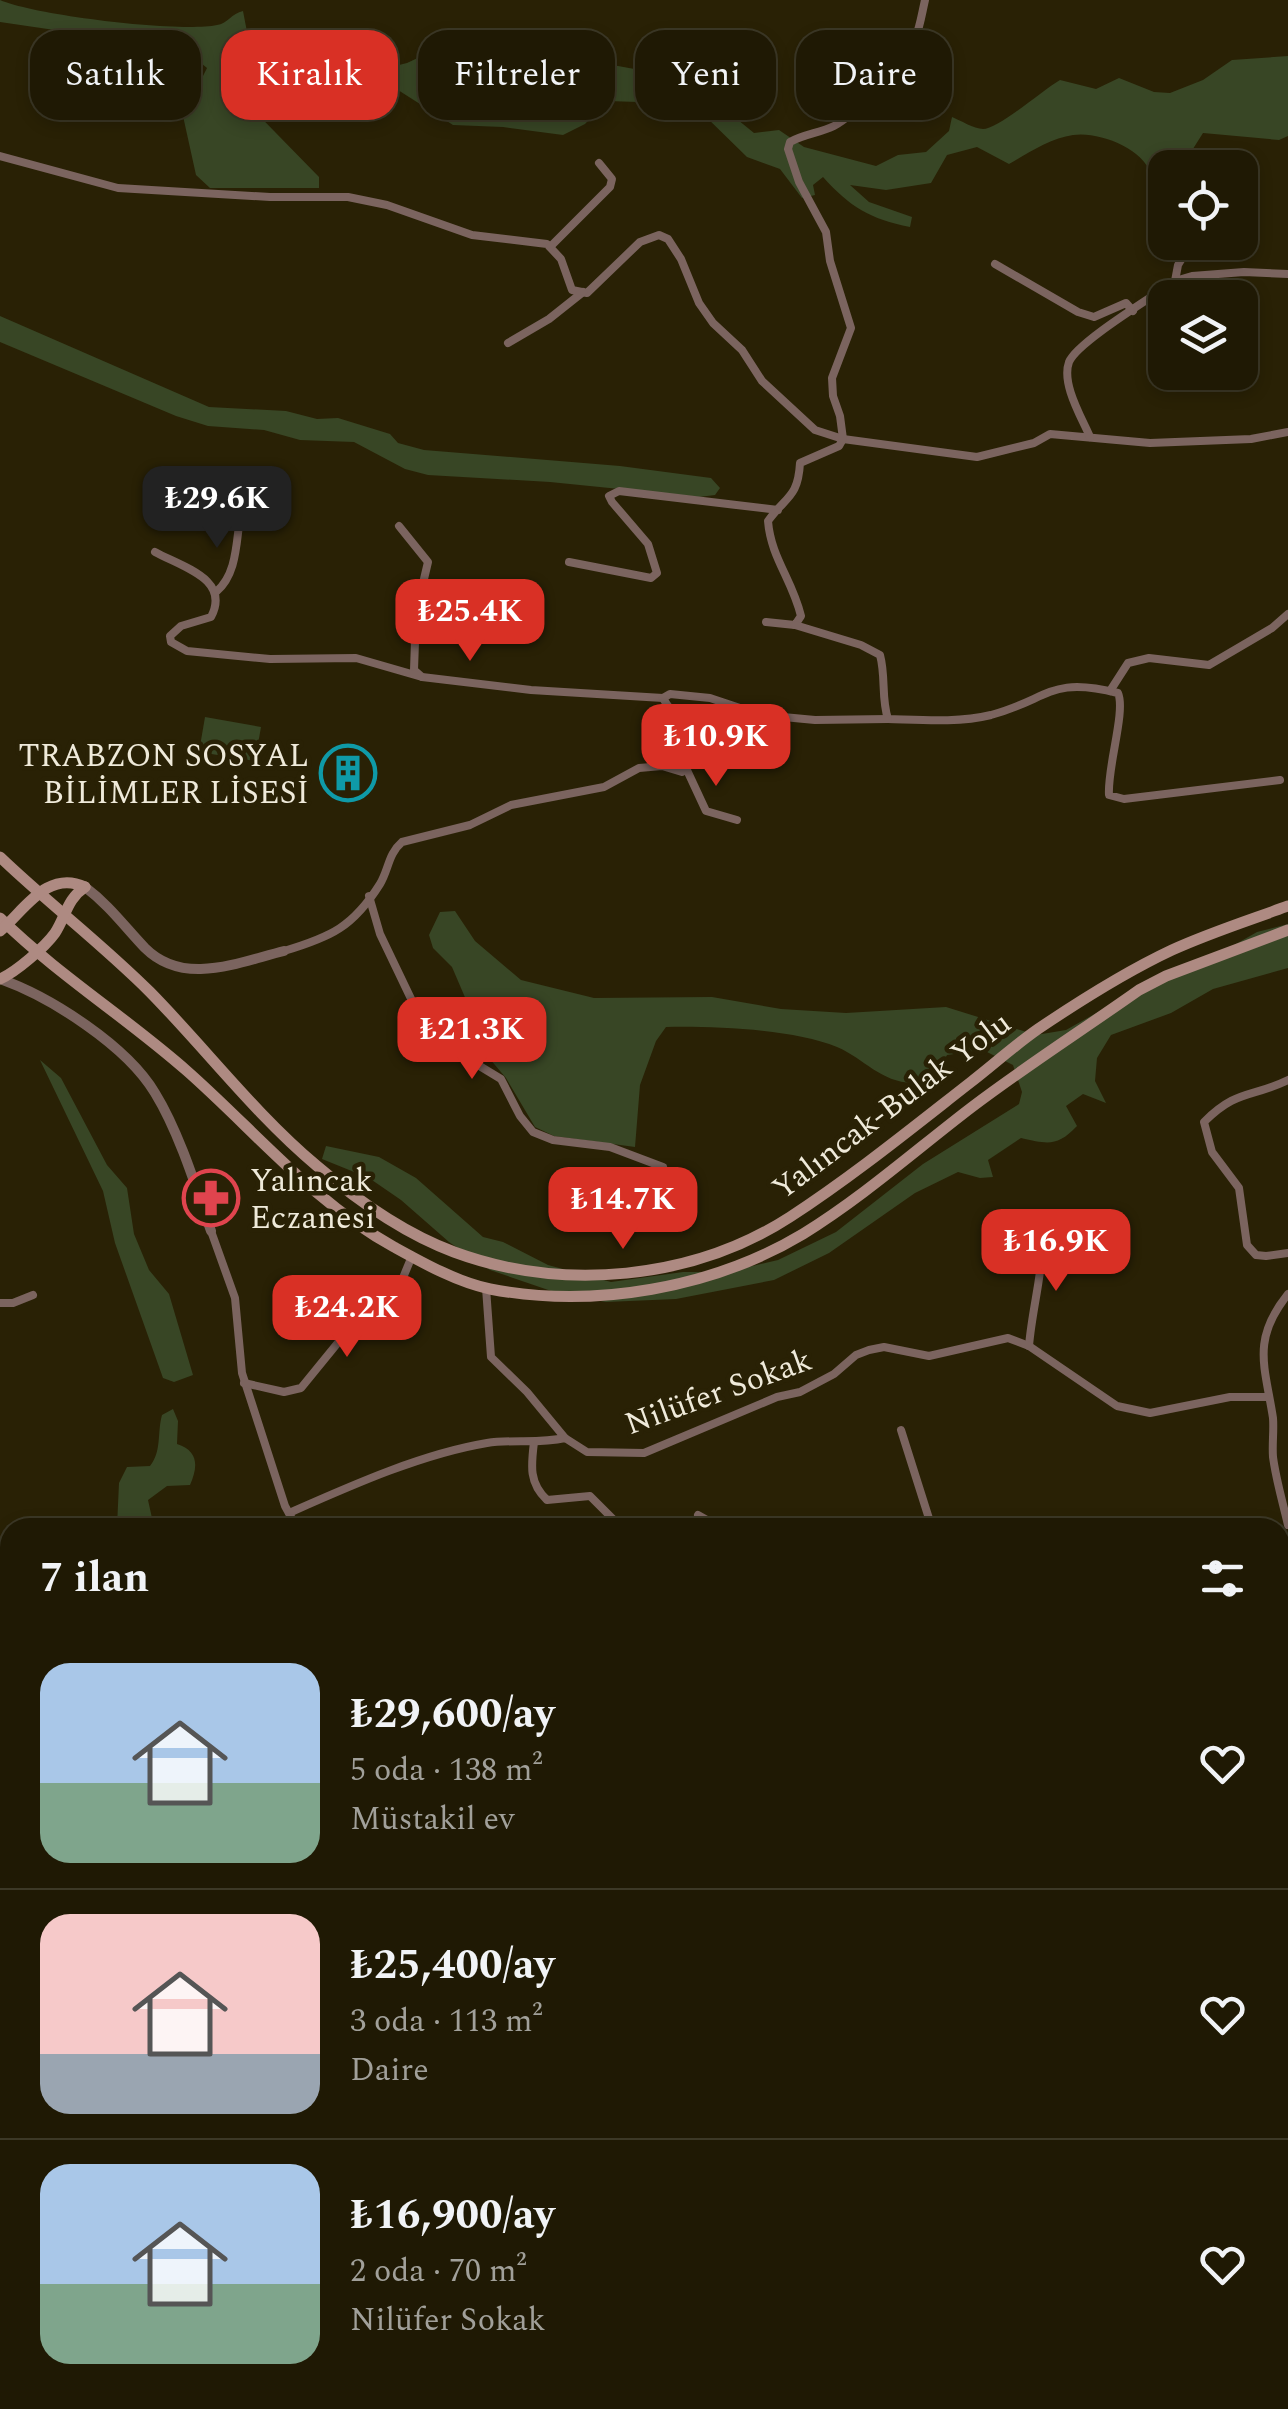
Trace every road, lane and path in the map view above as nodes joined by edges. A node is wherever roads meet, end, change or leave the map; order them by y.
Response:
1 (924, 0) edge
2 (0, 156) edge
3 (599, 163) dead end
4 (550, 247) junction
5 (995, 264) dead end
6 (1288, 274) edge
7 (1178, 280) edge
8 (583, 292) junction
9 (1148, 301) edge
10 (1134, 311) junction
11 (508, 343) dead end
12 (1288, 432) edge
13 (1090, 437) junction
14 (843, 439) junction
15 (778, 510) junction
16 (239, 525) dead end
17 (399, 526) dead end
18 (155, 552) dead end
19 (569, 562) dead end
20 (216, 592) junction
21 (1288, 614) edge
22 (766, 622) dead end
23 (794, 625) junction
24 (422, 677) junction
25 (1110, 691) junction
26 (664, 698) junction
27 (888, 719) junction
28 (686, 768) junction
29 (1280, 780) dead end
30 (737, 820) dead end
31 (0, 857) edge
32 (85, 887) junction
33 (38, 893) junction
34 (370, 896) junction
35 (1288, 906) edge
36 (63, 914) junction
37 (2, 925) edge
38 (1288, 930) edge
39 (284, 950) joint
40 (36, 951) junction
41 (0, 979) edge
42 (1288, 1080) edge
43 (663, 1167) dead end
44 (211, 1230) joint
45 (1043, 1240) dead end
46 (1288, 1252) edge
47 (412, 1256) junction
48 (486, 1288) junction
49 (1288, 1294) edge
50 (33, 1296) dead end
51 (0, 1303) edge
52 (1029, 1346) junction
53 (244, 1383) junction
54 (1266, 1397) junction
55 (901, 1430) dead end
56 (564, 1438) junction
57 (534, 1442) junction
58 (289, 1513) junction
59 (698, 1515) dead end
60 (292, 1518) edge
61 (612, 1518) edge
62 (703, 1518) edge
63 (929, 1518) edge
64 (1286, 1518) edge

1 - 14 street
2 - 4 street
3 - 4 street
4 - 8 street
5 - 10 street
6 - 7 street
8 - 11 street
8 - 14 street
9 - 10 street
10 - 13 street
12 - 13 street
13 - 14 street
14 - 15 street
15 - 19 street
15 - 23 street
16 - 20 street
17 - 24 street
18 - 20 street
20 - 24 street
21 - 25 street
22 - 23 street
23 - 27 street
24 - 26 street
25 - 27 street
25 - 29 street
26 - 27 street
26 - 28 street
28 - 30 street
28 - 34 street
31 - 33 main road, Yalıncak-Bulak Yolu
32 - 33 main road
32 - 36 main road
32 - 39 street
33 - 36 main road, Yalıncak-Bulak Yolu
33 - 37 main road
34 - 39 street
34 - 43 street
35 - 36 main road, Yalıncak-Bulak Yolu
36 - 40 main road
37 - 40 main road, Yalıncak-Bulak Yolu
38 - 48 main road, Yalıncak-Bulak Yolu
40 - 41 main road
40 - 47 main road, Yalıncak-Bulak Yolu
41 - 44 street
42 - 46 street
44 - 53 street
45 - 52 street
47 - 48 main road, Yalıncak-Bulak Yolu
47 - 53 street
48 - 56 street
49 - 54 street
50 - 51 street
52 - 54 street
52 - 56 street, Nilüfer Sokak
53 - 58 street
54 - 64 street
55 - 63 street
56 - 57 street, Nilüfer Sokak
57 - 58 street, Nilüfer Sokak
57 - 61 street
58 - 60 street
59 - 62 street

